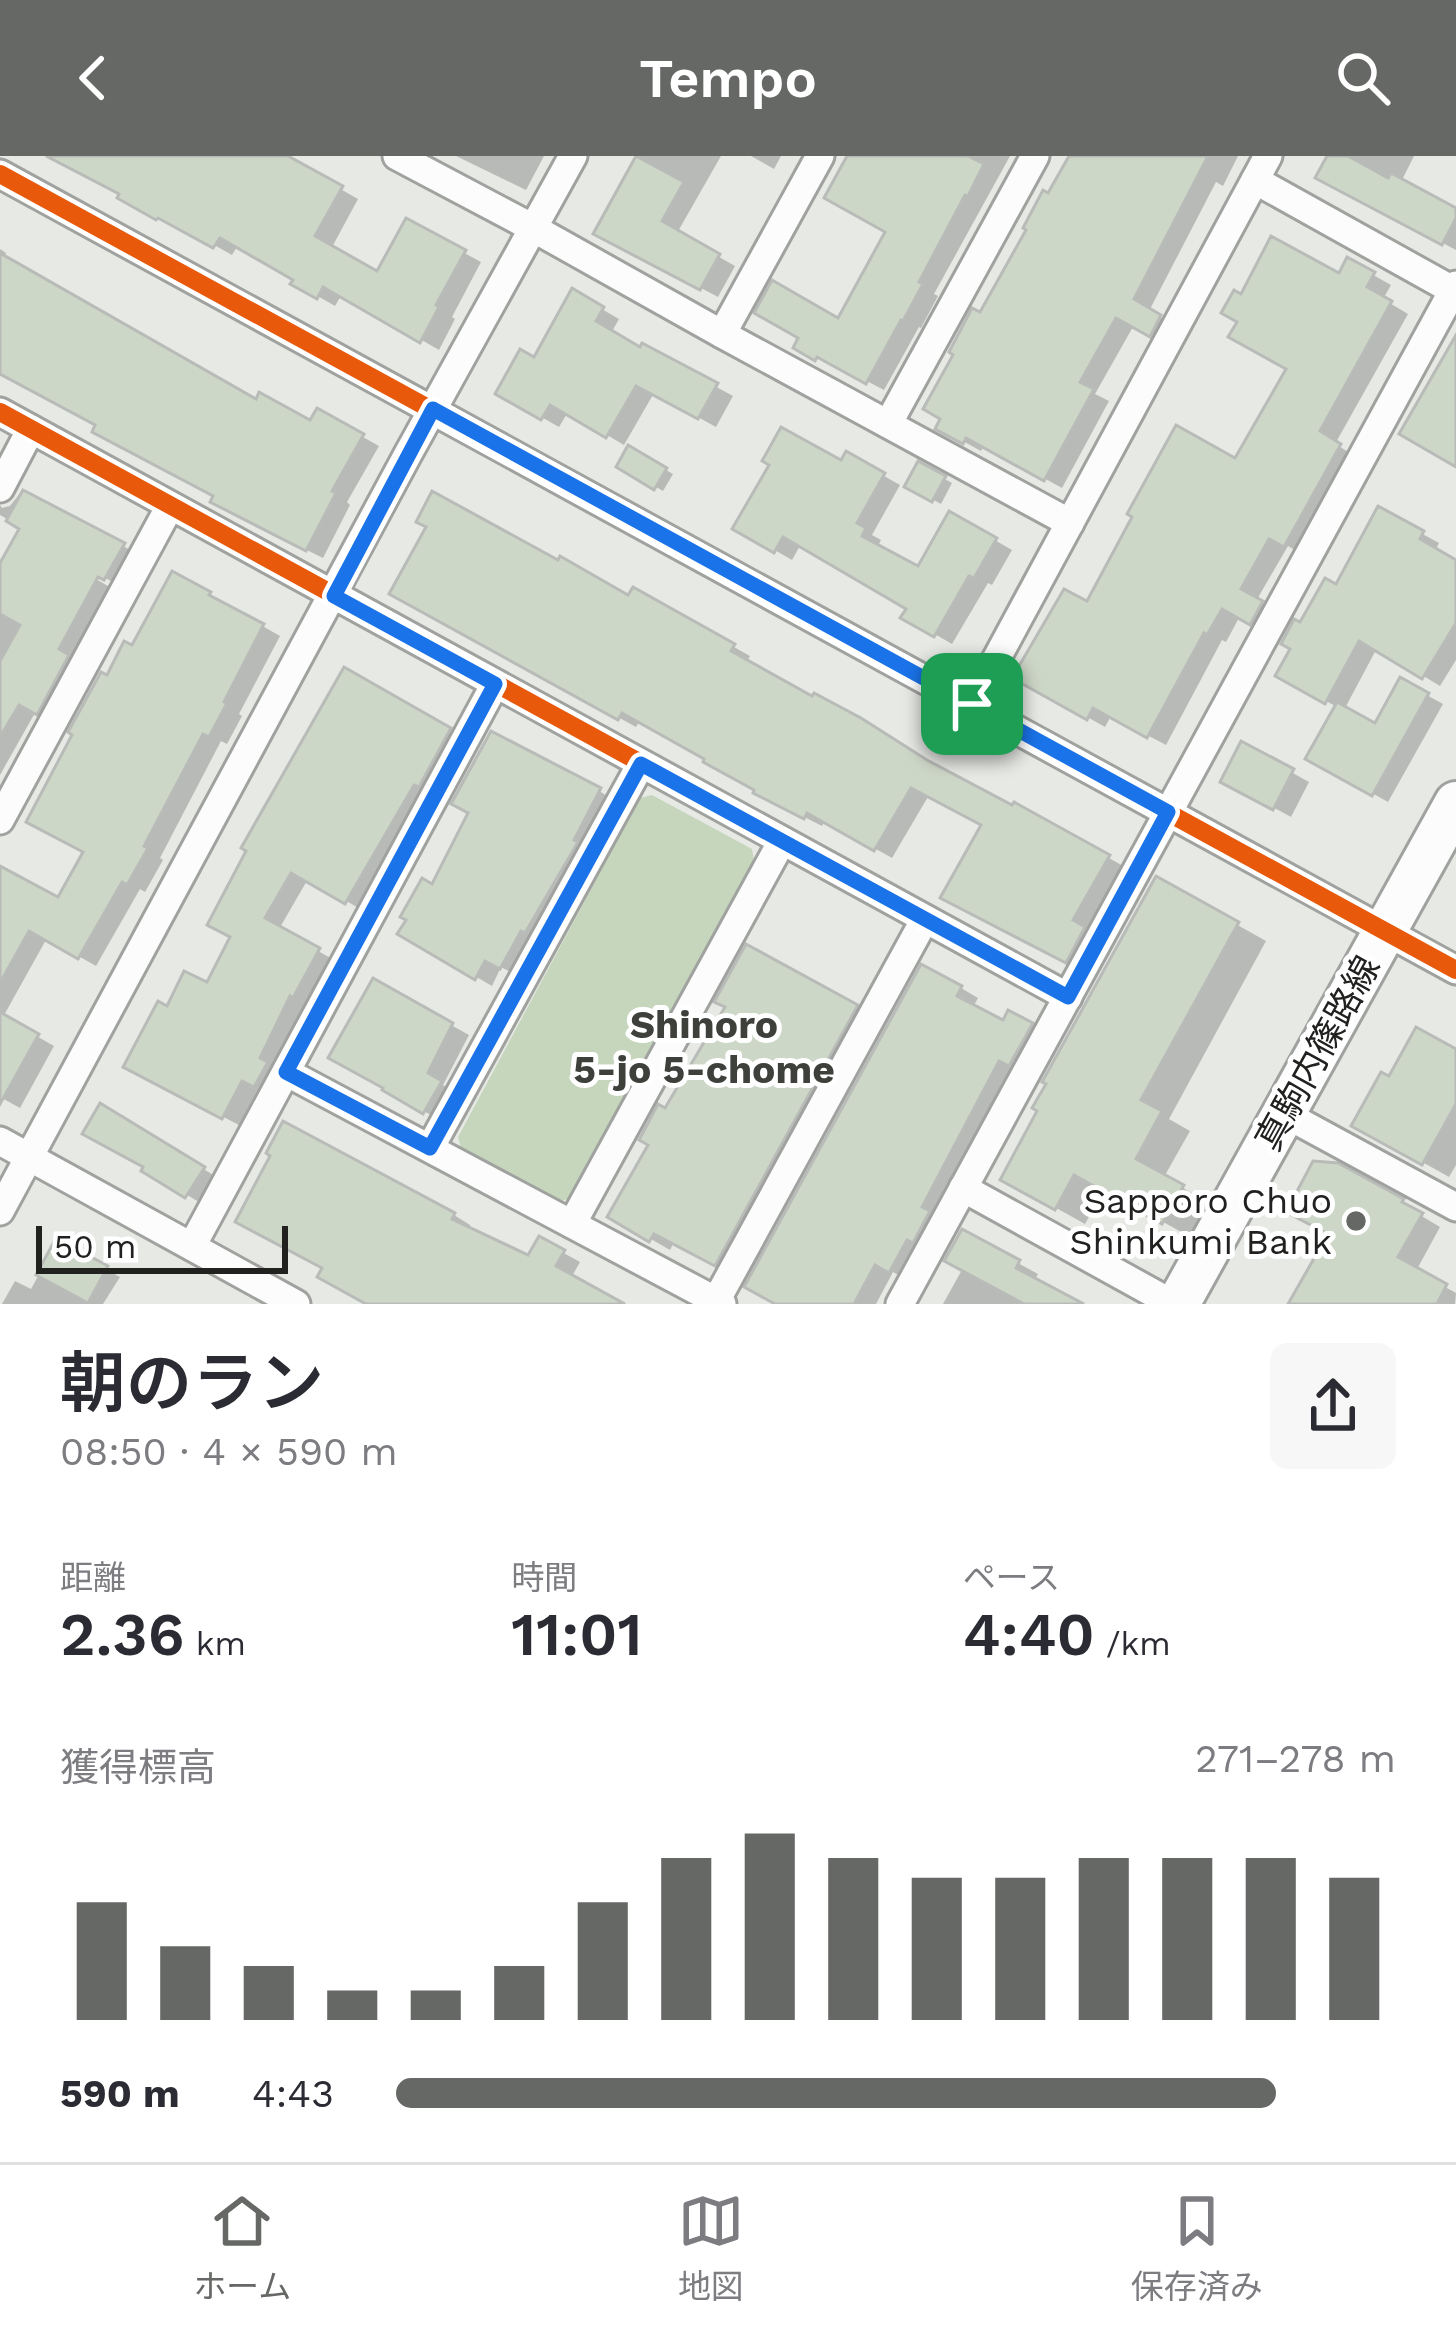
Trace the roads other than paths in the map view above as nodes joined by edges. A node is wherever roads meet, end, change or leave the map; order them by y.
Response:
1 (397, 156) edge
2 (573, 156) edge
3 (820, 156) edge
4 (1035, 156) edge
5 (1262, 168) edge
6 (0, 174) edge
7 (533, 228) junction
8 (1455, 289) edge
9 (722, 334) junction
10 (433, 409) junction
11 (0, 412) edge
12 (888, 424) junction
13 (32, 429) junction
14 (0, 488) edge
15 (170, 506) junction
16 (1070, 523) junction
17 (334, 596) junction
18 (495, 684) junction
19 (972, 704) junction
20 (641, 764) junction
21 (1456, 803) edge
22 (1168, 812) junction
23 (0, 820) edge
24 (782, 841) junction
25 (925, 919) junction
26 (1384, 931) junction
27 (1456, 970) edge
28 (1068, 997) junction
29 (286, 1072) junction
30 (1283, 1113) junction
31 (0, 1141) edge
32 (430, 1148) junction
33 (30, 1157) junction
34 (963, 1188) junction
35 (1456, 1207) edge
36 (0, 1211) edge
37 (572, 1224) junction
38 (192, 1246) junction
39 (719, 1302) edge
40 (296, 1304) edge
41 (900, 1304) edge
42 (1176, 1304) edge

1 - 7 street
2 - 7 street
3 - 9 street
4 - 12 street
5 - 8 street
5 - 16 street
6 - 10 street
7 - 9 street
7 - 10 street
8 - 22 street
9 - 12 street
10 - 17 street
10 - 19 street
11 - 13 street
12 - 16 street
13 - 14 street
13 - 15 street
15 - 17 street
15 - 23 street
16 - 19 street
17 - 18 street
17 - 33 street
18 - 20 street
18 - 29 street
19 - 22 street
20 - 24 street
20 - 32 street
21 - 26 main road, 真駒内篠路線
22 - 26 street
22 - 28 street
24 - 25 street
24 - 37 street
25 - 28 street
25 - 39 street
26 - 27 street
26 - 30 main road, 真駒内篠路線
28 - 34 street
29 - 32 street
29 - 38 street
30 - 35 street
30 - 42 main road, 真駒内篠路線
31 - 33 street
32 - 37 street
33 - 36 street
33 - 38 street
34 - 41 street
34 - 42 street
37 - 39 street
38 - 40 street

